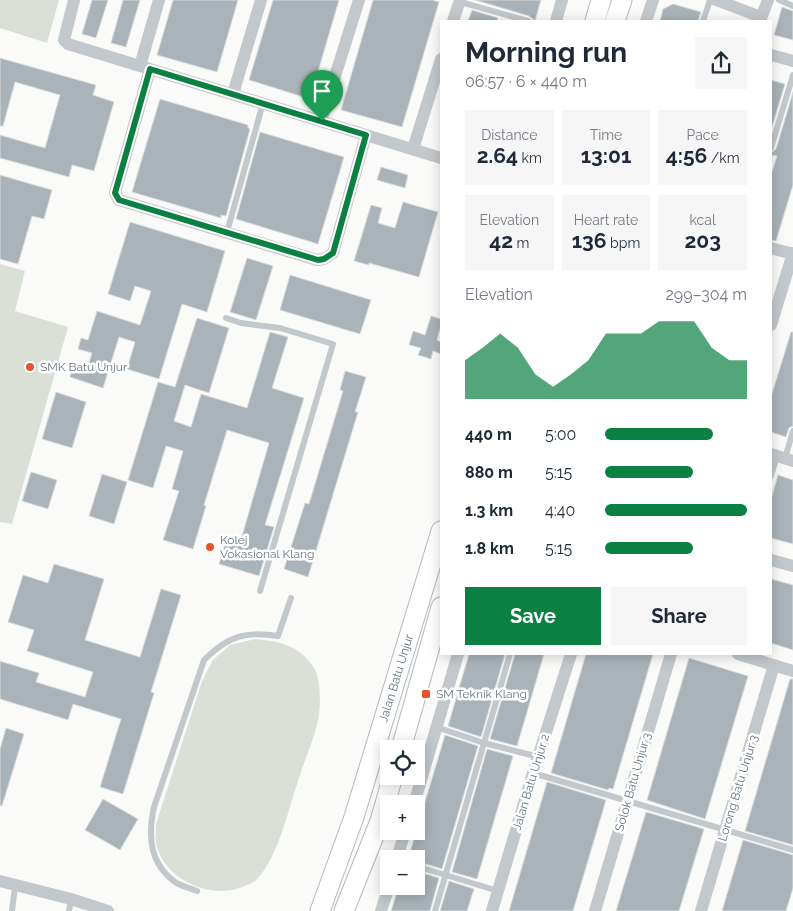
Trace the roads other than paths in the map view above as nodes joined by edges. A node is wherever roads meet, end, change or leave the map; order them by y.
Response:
1 (74, 0) edge
2 (159, 0) edge
3 (260, 0) edge
4 (359, 0) edge
5 (458, 0) edge
6 (562, 0) edge
7 (602, 0) edge
8 (622, 0) edge
9 (653, 0) edge
10 (710, 0) edge
11 (716, 0) edge
12 (768, 0) edge
13 (778, 0) edge
14 (793, 6) edge
15 (761, 19) edge
16 (453, 20) edge
17 (525, 20) edge
18 (556, 20) edge
19 (595, 20) edge
20 (615, 20) edge
21 (646, 20) edge
22 (704, 20) edge
23 (772, 55) edge
24 (793, 61) edge
25 (440, 62) edge
26 (145, 68) junction
27 (793, 74) edge
28 (232, 94) junction
29 (263, 103) junction
30 (322, 121) junction
31 (366, 135) junction
32 (772, 145) edge
33 (413, 149) junction
34 (440, 158) edge
35 (227, 232) junction
36 (772, 248) edge
37 (793, 254) edge
38 (226, 318) dead end
39 (772, 323) edge
40 (793, 431) edge
41 (782, 457) edge
42 (772, 474) edge
43 (440, 534) edge
44 (772, 560) edge
45 (793, 566) edge
46 (440, 569) edge
47 (426, 581) junction
48 (260, 591) dead end
49 (291, 598) dead end
50 (440, 611) edge
51 (458, 655) edge
52 (510, 655) edge
53 (571, 655) edge
54 (671, 655) edge
55 (741, 655) edge
56 (774, 665) junction
57 (793, 671) edge
58 (436, 727) junction
59 (404, 740) edge
60 (484, 742) junction
61 (539, 758) junction
62 (533, 773) junction
63 (390, 785) edge
64 (417, 795) edge
65 (628, 800) junction
66 (725, 830) junction
67 (793, 850) edge
68 (425, 869) edge
69 (445, 875) junction
70 (0, 882) edge
71 (15, 886) junction
72 (197, 891) dead end
73 (498, 891) junction
74 (386, 895) edge
75 (70, 905) edge
76 (12, 911) edge
77 (108, 911) edge
78 (320, 911) edge
79 (344, 911) edge
80 (381, 911) edge
81 (435, 911) edge
82 (492, 911) edge
83 (595, 911) edge
84 (701, 911) edge

1 - 26 street
2 - 26 street
3 - 28 street
4 - 30 street
5 - 16 street
5 - 17 lane
6 - 18 street
7 - 19 main road
8 - 20 main road
9 - 21 street
10 - 22 lane
11 - 15 street
12 - 15 street
13 - 14 lane
23 - 24 street
25 - 33 street
26 - 28 street
26 - 35 street
27 - 32 lane
28 - 29 street
29 - 30 street
29 - 35 lane
30 - 31 street
31 - 33 street
31 - 35 street
33 - 34 street
36 - 37 street
37 - 39 street
38 - 48 lane
40 - 41 lane
41 - 42 lane
43 - 47 main road, Jalan Batu Unjur
44 - 45 street
46 - 47 main road
47 - 78 main road, Jalan Batu Unjur
49 - 72 lane
50 - 59 main road, Jalan Batu Unjur
51 - 58 street
52 - 60 lane
53 - 61 street, Jalan Batu Unjur 2
54 - 65 street, Solok Batu Unjur 3
55 - 56 street
56 - 57 street
56 - 66 street, Lorong Batu Unjur 3
58 - 60 lane
58 - 64 street
60 - 61 lane
60 - 69 lane
61 - 62 street, Jalan Batu Unjur 2
62 - 65 lane
62 - 73 street, Jalan Batu Unjur 2
63 - 79 main road
65 - 66 lane
65 - 83 street, Solok Batu Unjur 3
66 - 67 lane
66 - 84 street, Lorong Batu Unjur 3
68 - 69 lane
69 - 73 lane
69 - 81 lane
70 - 71 street
71 - 75 street
71 - 76 lane
73 - 82 street, Jalan Batu Unjur 2
74 - 80 street
75 - 77 street

